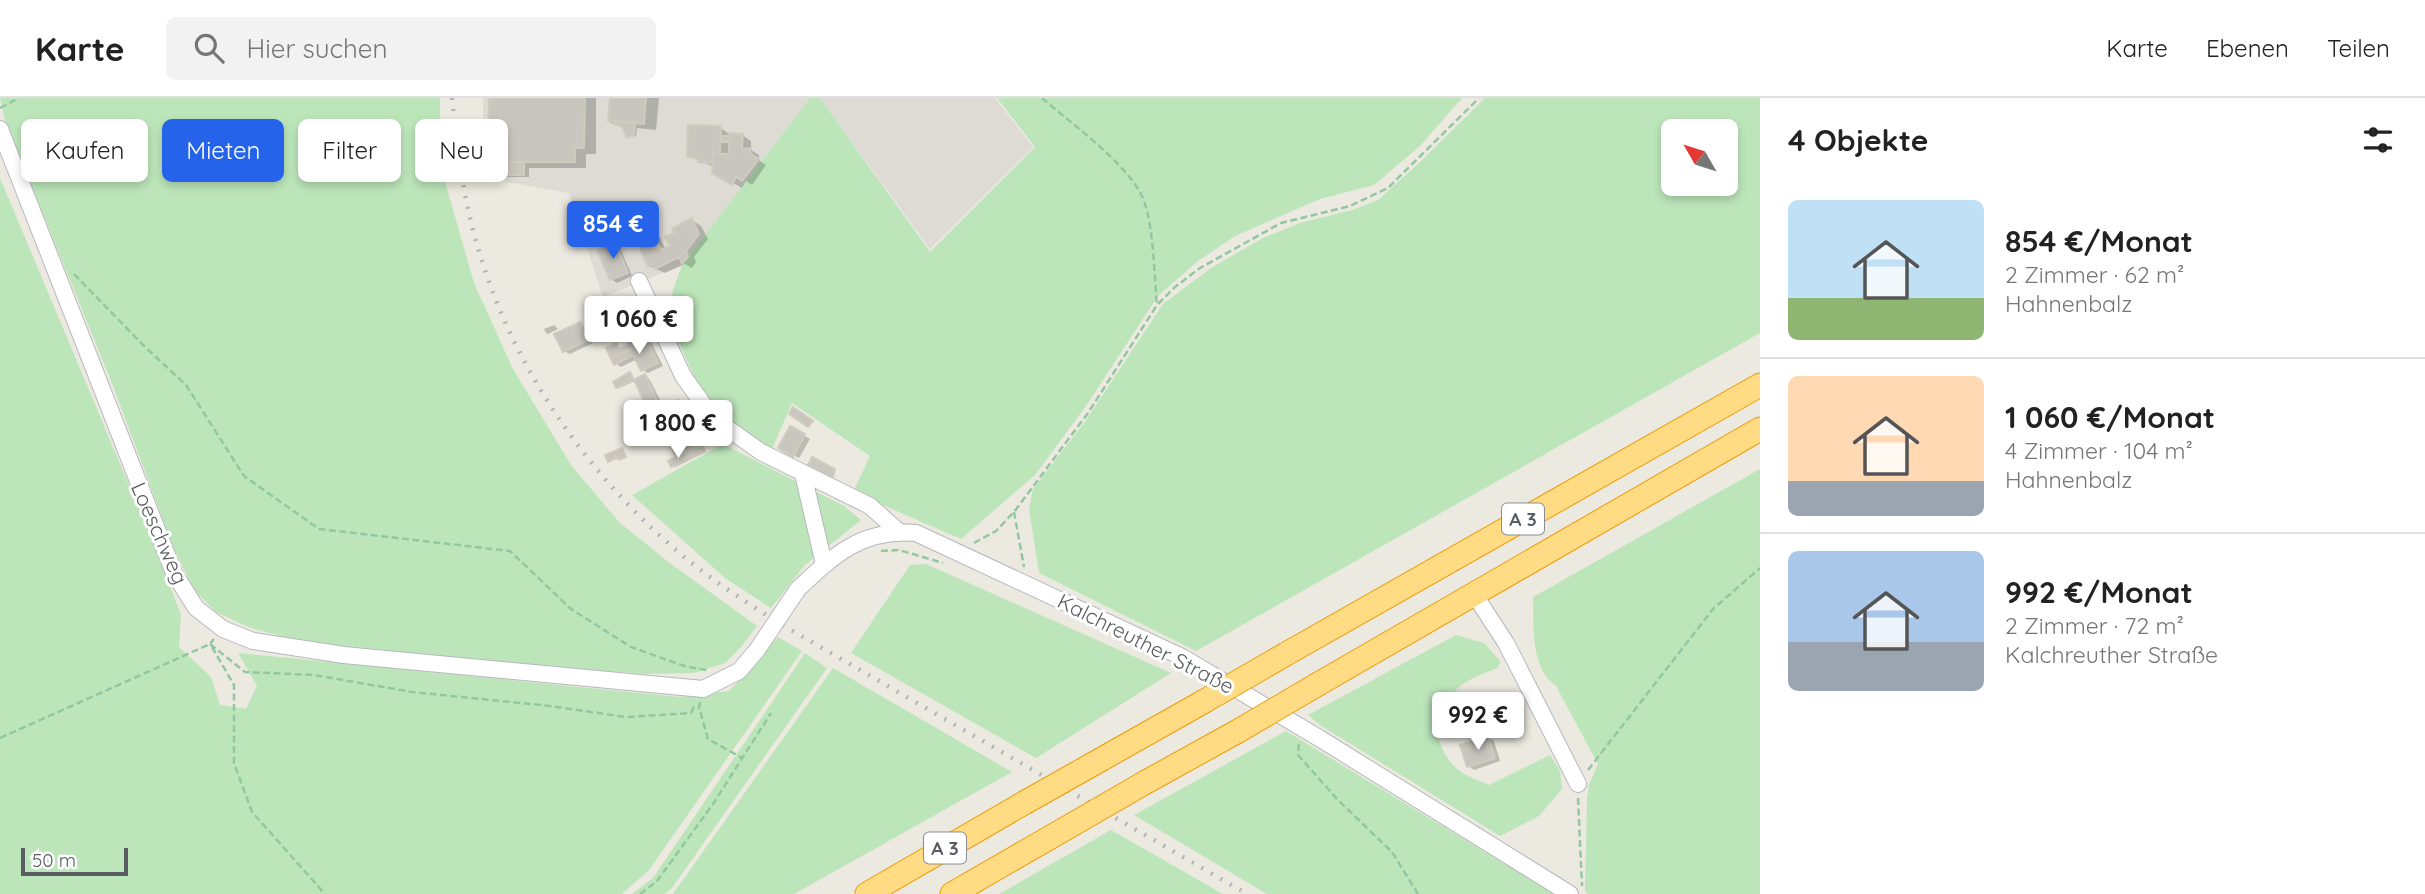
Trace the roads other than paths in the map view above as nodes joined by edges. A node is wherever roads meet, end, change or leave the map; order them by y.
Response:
1 (0, 130) edge
2 (639, 281) dead end
3 (1760, 384) edge
4 (1760, 429) edge
5 (803, 474) junction
6 (898, 531) junction
7 (824, 564) junction
8 (1474, 594) junction
9 (738, 671) joint
10 (1578, 784) road end
11 (1576, 892) edge
12 (867, 894) edge
13 (952, 894) edge

1 - 9 street, Loeschweg
2 - 5 street
3 - 12 highway, A 3, bridge
4 - 8 highway, A 3
5 - 6 street
5 - 7 street
6 - 7 street, Kalchreuther Straße
6 - 11 street, Kalchreuther Straße
7 - 9 street, Kalchreuther Straße, bridge
8 - 10 street
8 - 13 highway, A 3, bridge

